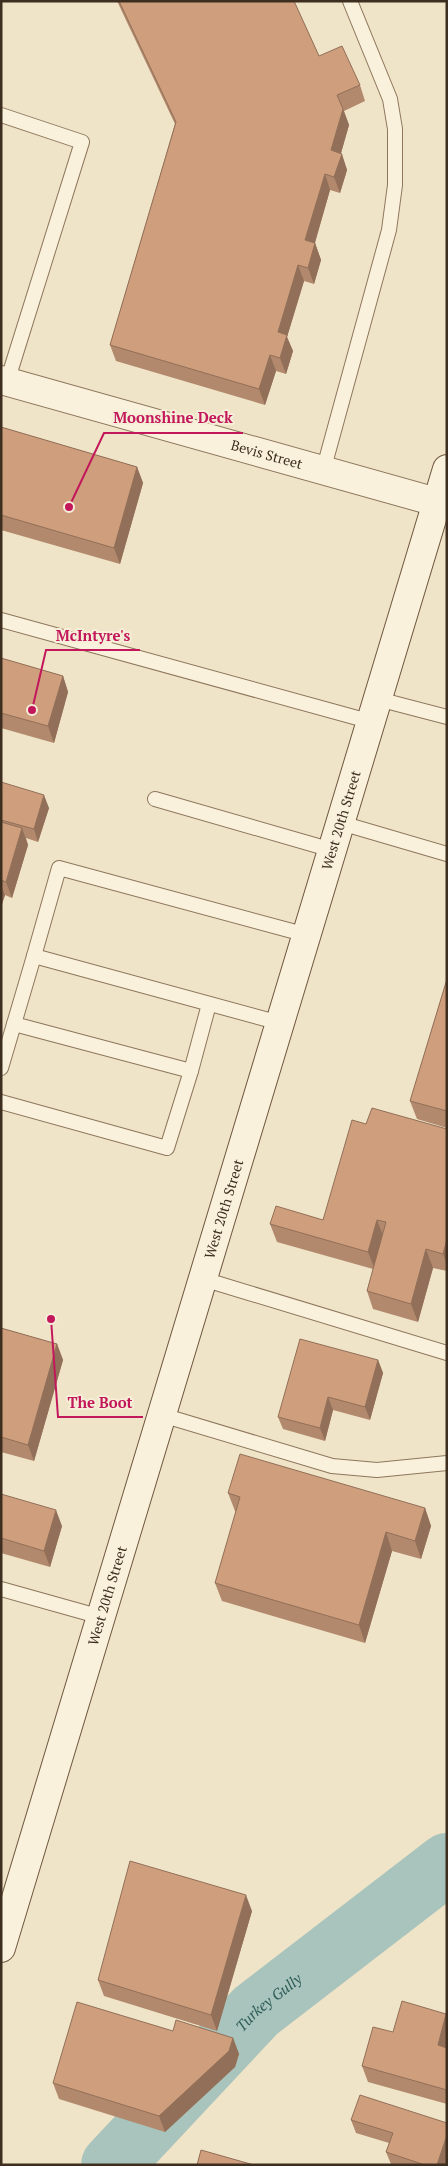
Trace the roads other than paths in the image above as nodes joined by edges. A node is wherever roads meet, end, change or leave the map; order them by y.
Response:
1 (350, 1) edge
2 (1, 115) edge
3 (4, 381) edge
4 (447, 469) edge
5 (323, 471) junction
6 (442, 504) edge
7 (1, 620) edge
8 (375, 710) junction
9 (447, 717) edge
10 (155, 798) dead end
11 (341, 823) junction
12 (332, 850) junction
13 (447, 854) edge
14 (307, 935) junction
15 (34, 956) junction
16 (209, 1004) junction
17 (280, 1023) junction
18 (14, 1024) junction
19 (1, 1068) edge
20 (191, 1071) junction
21 (1, 1102) edge
22 (203, 1279) junction
23 (447, 1353) edge
24 (162, 1415) junction
25 (447, 1463) edge
26 (1, 1589) edge
27 (101, 1618) junction
28 (1, 1948) edge

1 - 5 lane
2 - 3 lane
3 - 5 main road, Bevis Street
4 - 6 main road, West 20th Street
5 - 6 main road, Bevis Street
6 - 8 main road, West 20th Street
7 - 8 lane
8 - 9 lane
8 - 11 main road, West 20th Street
10 - 12 lane
11 - 12 main road, West 20th Street
11 - 13 lane
12 - 14 main road, West 20th Street
14 - 15 lane
14 - 17 main road, West 20th Street
15 - 16 lane
15 - 18 lane
16 - 17 lane
16 - 20 lane
17 - 22 main road, West 20th Street
18 - 19 lane
18 - 20 lane
20 - 21 lane
22 - 23 lane
22 - 24 main road, West 20th Street
24 - 25 lane
24 - 27 main road, West 20th Street
26 - 27 lane
27 - 28 main road, West 20th Street

